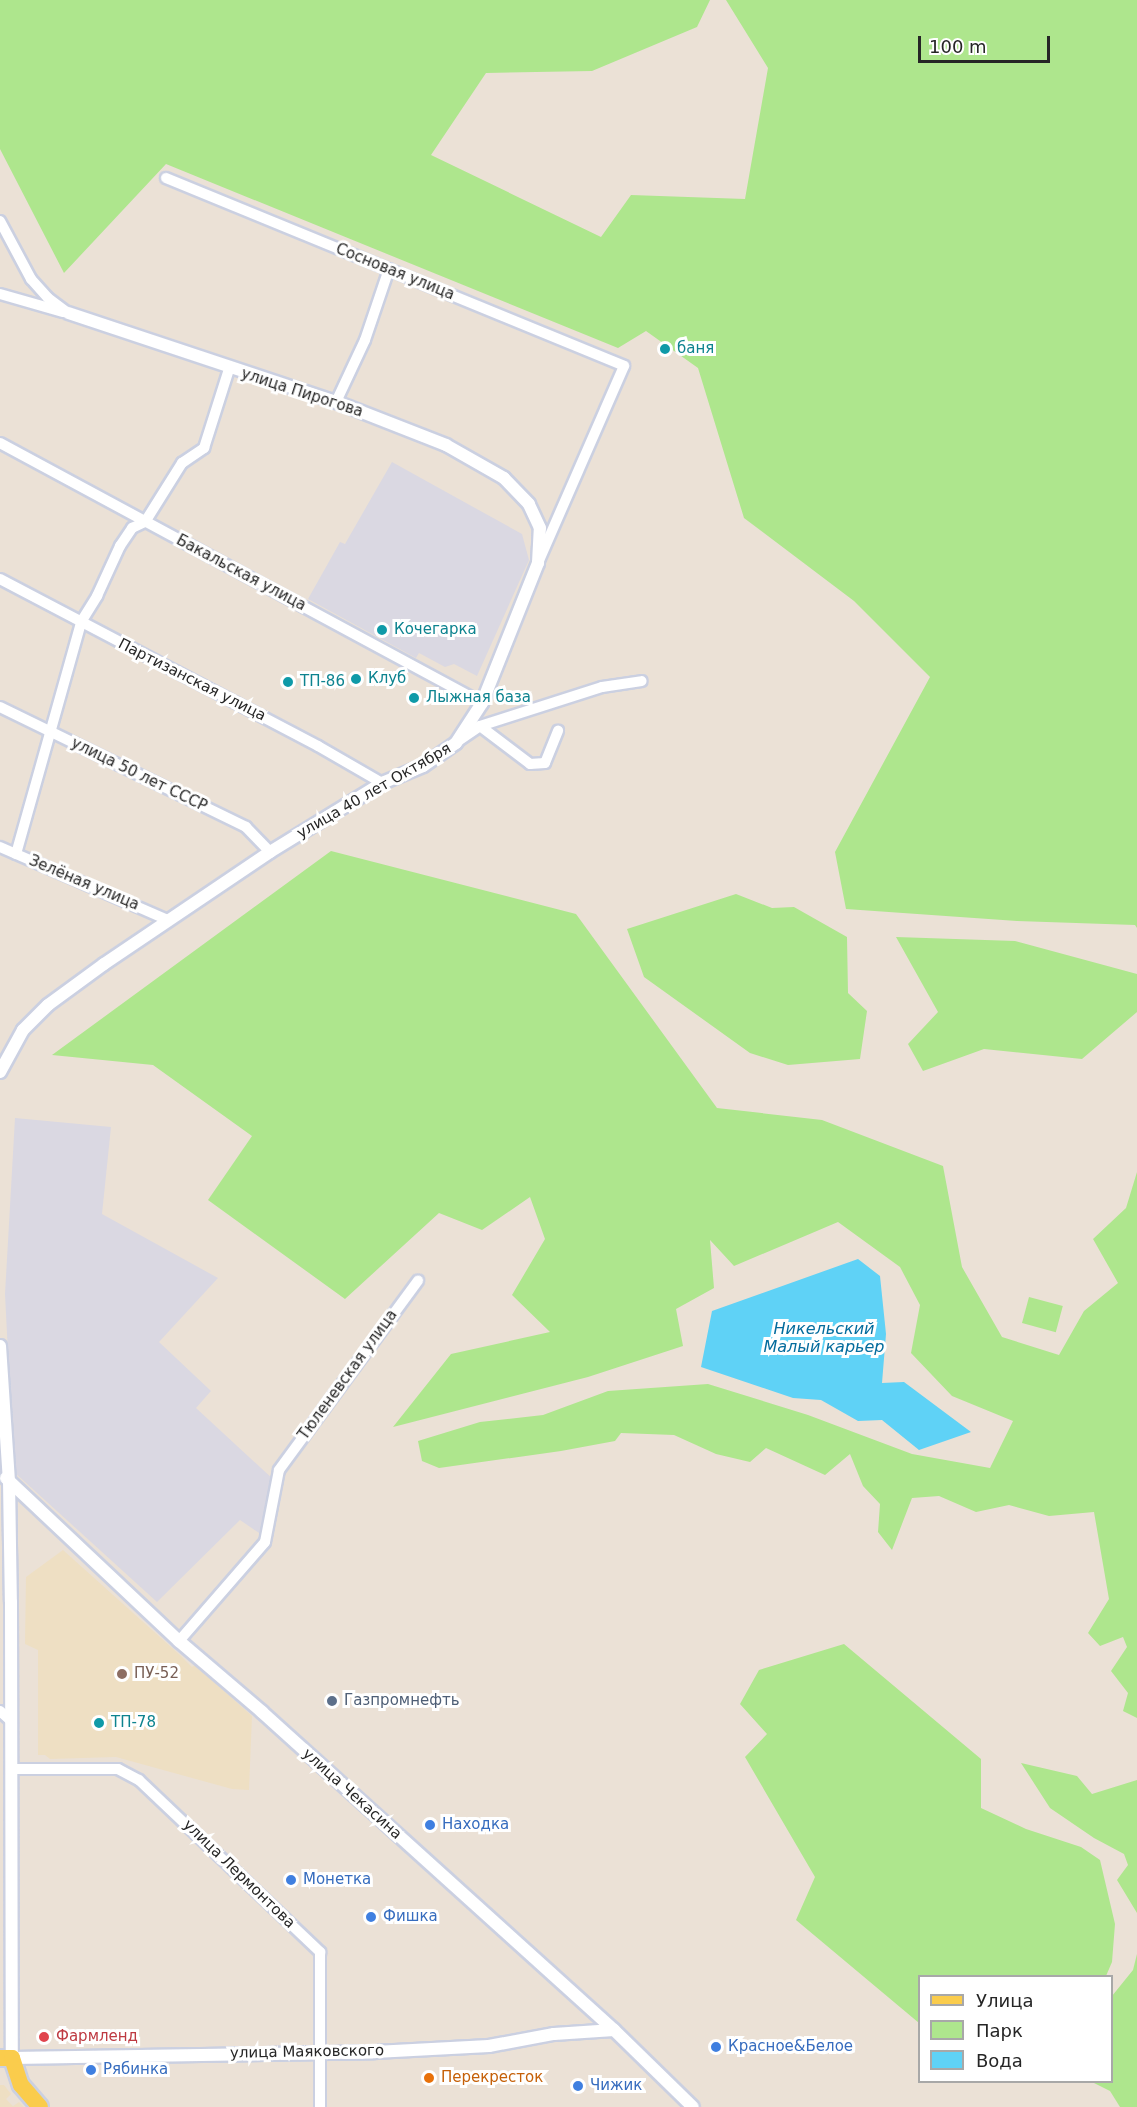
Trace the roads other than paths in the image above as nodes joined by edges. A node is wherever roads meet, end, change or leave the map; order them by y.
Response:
1 (166, 178) dead end
2 (0, 220) edge
3 (388, 269) junction
4 (0, 294) edge
5 (68, 313) junction
6 (624, 366) joint
7 (229, 369) junction
8 (336, 402) junction
9 (0, 443) edge
10 (146, 522) junction
11 (538, 563) junction
12 (0, 579) edge
13 (81, 622) junction
14 (642, 681) dead end
15 (482, 704) junction
16 (0, 707) edge
17 (480, 726) junction
18 (558, 730) dead end
19 (52, 732) junction
20 (456, 743) junction
21 (382, 783) junction
22 (0, 847) edge
23 (270, 852) junction
24 (16, 854) junction
25 (168, 920) junction
26 (0, 1072) edge
27 (418, 1281) dead end
28 (0, 1346) edge
29 (5, 1477) edge
30 (179, 1641) junction
31 (0, 1711) edge
32 (11, 1721) junction
33 (11, 1769) junction
34 (614, 2030) junction
35 (321, 2052) junction
36 (6, 2058) edge
37 (40, 2107) edge
38 (320, 2107) edge
39 (693, 2107) edge

1 - 3 street, Сосновая улица
2 - 5 street
3 - 6 street, Сосновая улица
3 - 8 street
4 - 5 street, улица Пирогова
5 - 7 street, улица Пирогова
6 - 11 street, улица 40 лет Октября
7 - 8 street, улица Пирогова
7 - 10 street
8 - 11 street, улица Пирогова
9 - 10 street, Бакальская улица
10 - 13 street
10 - 15 street, Бакальская улица
11 - 15 street, улица 40 лет Октября
12 - 13 street, Партизанская улица
13 - 19 street
13 - 21 street, Партизанская улица
14 - 17 street
15 - 20 street, улица 40 лет Октября
16 - 19 street, улица 50 лет СССР
17 - 18 street
17 - 20 street
19 - 23 street, улица 50 лет СССР
19 - 24 street
20 - 21 street, улица 40 лет Октября
21 - 23 street, улица 40 лет Октября
22 - 24 street, Зелёная улица
23 - 25 street, улица 40 лет Октября
24 - 25 street, Зелёная улица
25 - 26 street, улица 40 лет Октября
27 - 30 street, Тюленевская улица
28 - 29 street
29 - 30 street, улица Чекасина
29 - 32 street
30 - 34 street, улица Чекасина
31 - 32 street
32 - 33 street
33 - 35 street, улица Лермонтова
33 - 36 street
34 - 35 street, улица Маяковского
34 - 39 street, улица Чекасина
35 - 36 street, улица Маяковского
35 - 38 street, улица Лермонтова
36 - 37 main road

